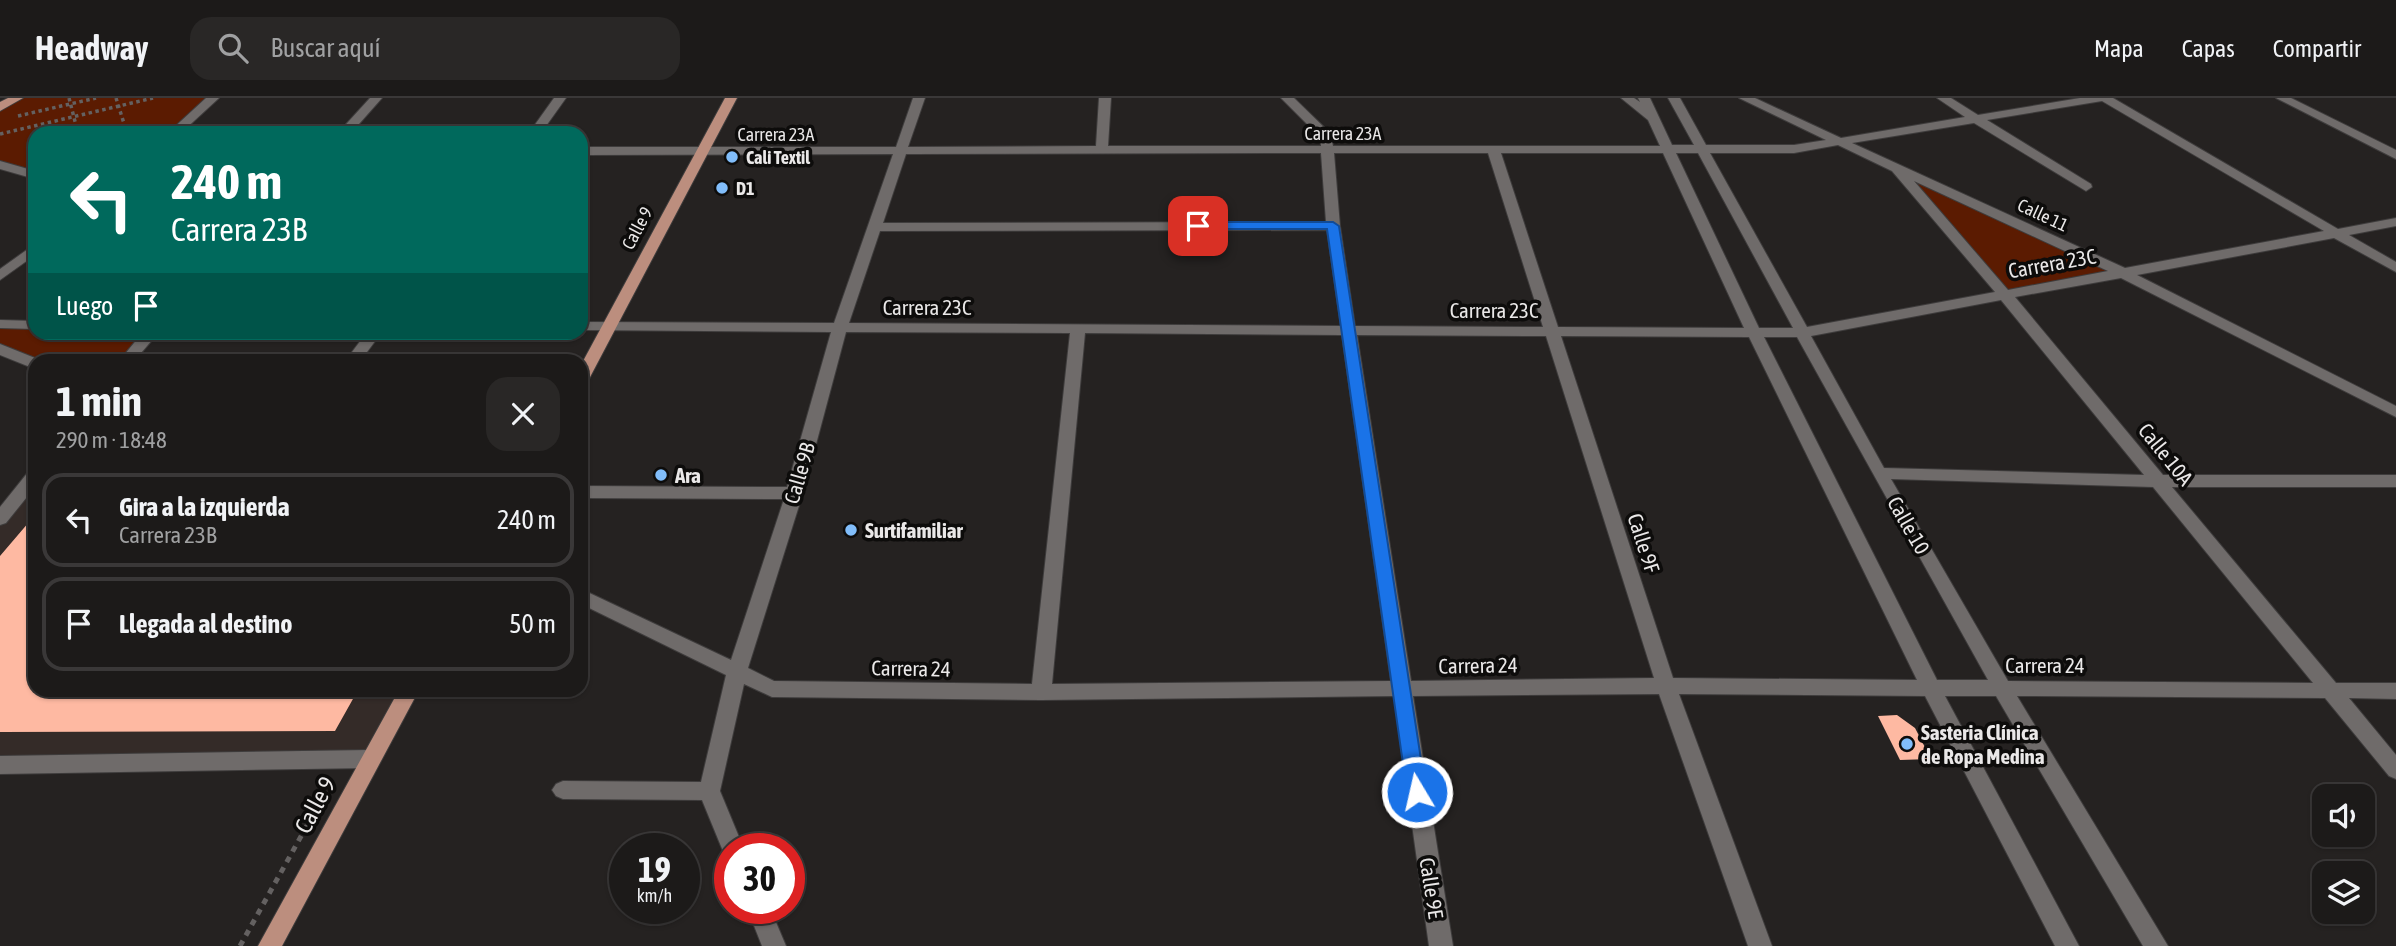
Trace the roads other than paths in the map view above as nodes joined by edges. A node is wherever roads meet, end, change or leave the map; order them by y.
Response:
1 (17, 98) edge
2 (214, 98) edge
3 (376, 98) edge
4 (559, 98) edge
5 (731, 98) edge
6 (919, 98) edge
7 (1105, 98) edge
8 (1287, 98) edge
9 (1627, 98) edge
10 (1644, 98) edge
11 (1674, 98) edge
12 (1745, 98) edge
13 (1943, 98) edge
14 (2103, 98) edge
15 (2282, 98) edge
16 (0, 107) edge
17 (1652, 117) junction
18 (1977, 119) junction
19 (182, 126) edge
20 (350, 126) edge
21 (540, 126) edge
22 (1842, 143) junction
23 (1669, 150) junction
24 (1703, 150) junction
25 (588, 151) edge
26 (704, 151) junction
27 (902, 151) junction
28 (1102, 151) junction
29 (1329, 151) junction
30 (1494, 151) junction
31 (2396, 155) edge
32 (0, 165) edge
33 (1898, 170) junction
34 (28, 173) edge
35 (2086, 187) dead end
36 (2396, 222) edge
37 (1333, 226) junction
38 (876, 227) junction
39 (2336, 233) junction
40 (28, 254) edge
41 (2396, 268) edge
42 (2121, 272) junction
43 (0, 276) edge
44 (2004, 294) junction
45 (0, 324) edge
46 (28, 325) edge
47 (588, 326) edge
48 (610, 326) junction
49 (840, 327) junction
50 (1079, 329) junction
51 (1349, 330) junction
52 (1551, 331) junction
53 (1754, 332) junction
54 (1801, 333) junction
55 (145, 340) edge
56 (369, 340) edge
57 (0, 349) edge
58 (132, 354) edge
59 (358, 354) edge
60 (28, 361) edge
61 (588, 366) edge
62 (2396, 412) edge
63 (1879, 473) junction
64 (2158, 481) junction
65 (2396, 481) edge
66 (28, 483) edge
67 (588, 492) edge
68 (794, 493) junction
69 (3, 512) edge
70 (588, 599) edge
71 (737, 671) junction
72 (1666, 686) junction
73 (1931, 688) junction
74 (2002, 688) junction
75 (1401, 689) junction
76 (2330, 690) junction
77 (2396, 691) edge
78 (1041, 692) junction
79 (405, 697) edge
80 (369, 759) junction
81 (0, 765) edge
82 (2396, 770) edge
83 (563, 790) dead end
84 (709, 791) junction
85 (726, 833) edge
86 (765, 924) edge
87 (270, 946) edge
88 (774, 946) edge
89 (1441, 946) edge
90 (1760, 946) edge
91 (2067, 946) edge
92 (2157, 946) edge

1 - 16 main road
2 - 19 street
3 - 20 street
4 - 21 street
5 - 26 main road, Calle 9
6 - 27 street, Calle 9B
7 - 28 street
8 - 29 street, Calle 9E
9 - 17 street
10 - 17 street
11 - 24 street, Calle 10
12 - 22 street, Calle 11
13 - 18 street
14 - 18 street, Carrera 23A
14 - 39 street
15 - 31 street
17 - 23 street
18 - 22 street, Carrera 23A
18 - 35 street
22 - 24 street, Carrera 23A
22 - 33 street, Calle 11
23 - 24 street, Carrera 23A
23 - 30 street, Carrera 23A
23 - 53 street
24 - 54 street, Calle 10
25 - 26 street, Carrera 23A
26 - 27 street, Carrera 23A
26 - 48 main road, Calle 9
27 - 28 street, Carrera 23A
27 - 38 street, Calle 9B
28 - 29 street, Carrera 23A
29 - 30 street, Carrera 23A
29 - 37 street, Calle 9E
30 - 52 street, Calle 9F
32 - 34 street
33 - 42 street, Calle 11
33 - 44 street, Calle 10A
36 - 39 street, Carrera 23C
37 - 38 street
37 - 51 street, Calle 9E
38 - 49 street, Calle 9B
39 - 41 street
39 - 42 street, Carrera 23C
40 - 43 street
42 - 44 street, Carrera 23C
42 - 62 street, Calle 11
44 - 54 street, Carrera 23C
44 - 64 street, Calle 10A
45 - 46 street
47 - 48 street, Carrera 23C
48 - 49 street, Carrera 23C
48 - 61 main road, Calle 9
49 - 50 street, Carrera 23C
49 - 68 street, Calle 9B
50 - 51 street, Carrera 23C
50 - 78 street
51 - 52 street, Carrera 23C
51 - 75 street, Calle 9E
52 - 53 street, Carrera 23C
52 - 72 street, Calle 9F
53 - 54 street, Carrera 23C
53 - 73 street
54 - 63 street, Calle 10
55 - 58 street
56 - 59 street
57 - 60 street
63 - 64 street
63 - 74 street, Calle 10
64 - 65 street
64 - 76 street, Calle 10A
66 - 69 street
67 - 68 street
68 - 71 street, Calle 9B
70 - 71 street, Carrera 24
71 - 78 street, Carrera 24
71 - 84 street, Calle 9B
72 - 73 street, Carrera 24
72 - 75 street, Carrera 24
72 - 90 street, Calle 9F
73 - 74 street, Carrera 24
73 - 91 street
74 - 76 street, Carrera 24
74 - 92 street, Calle 10
75 - 78 street, Carrera 24
75 - 89 street, Calle 9E
76 - 77 street, Carrera 24
76 - 82 street, Calle 10A
79 - 80 main road, Calle 9
80 - 81 street
80 - 87 main road, Calle 9
83 - 84 street
84 - 85 street
86 - 88 street

